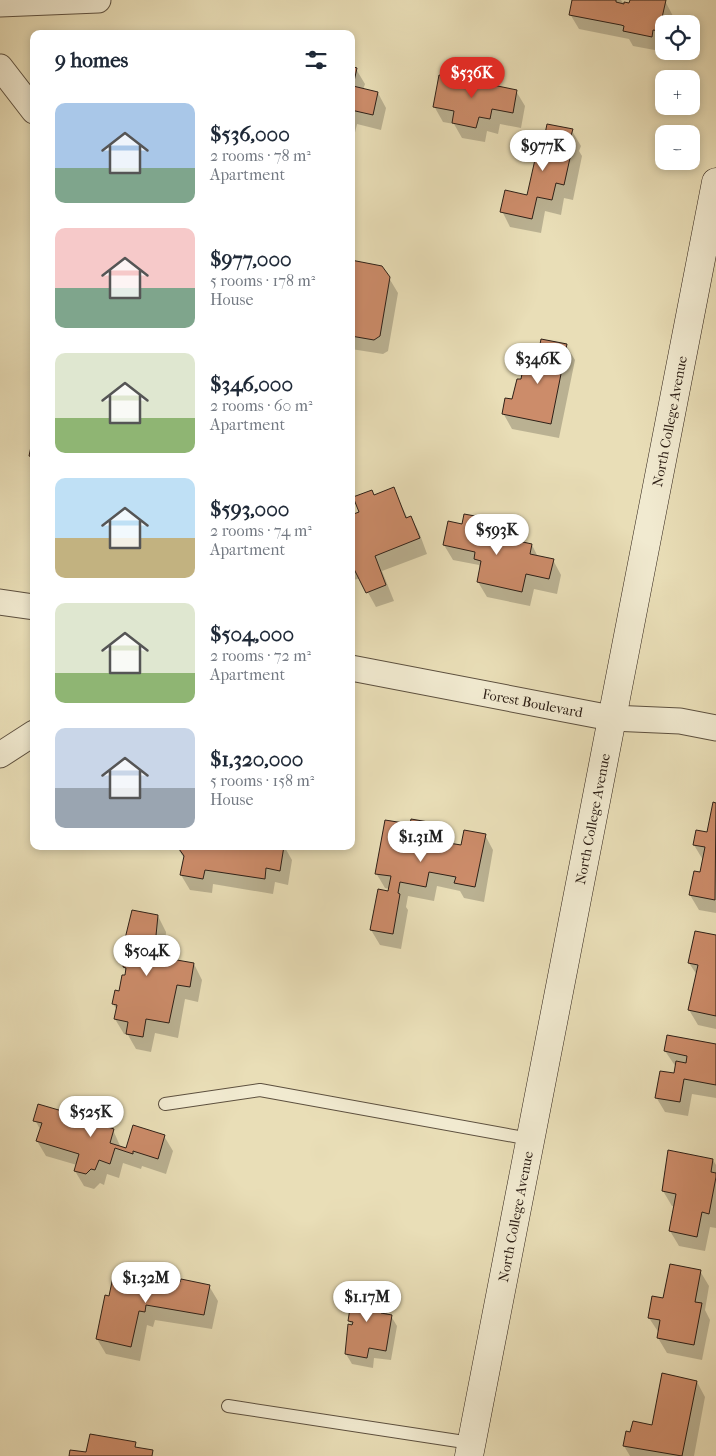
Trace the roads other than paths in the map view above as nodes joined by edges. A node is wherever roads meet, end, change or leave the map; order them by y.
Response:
1 (98, 0) edge
2 (0, 4) edge
3 (0, 67) edge
4 (30, 106) edge
5 (716, 182) edge
6 (0, 602) edge
7 (30, 606) edge
8 (355, 669) edge
9 (612, 718) junction
10 (716, 728) edge
11 (30, 736) edge
12 (0, 755) edge
13 (165, 1104) dead end
14 (530, 1139) junction
15 (228, 1406) dead end
16 (470, 1450) edge

1 - 2 street
3 - 4 street
5 - 9 main road, North College Avenue
6 - 7 street
8 - 9 street, Forest Boulevard
9 - 10 street, Forest Boulevard
9 - 14 main road, North College Avenue
11 - 12 street
13 - 14 lane
14 - 16 main road, North College Avenue
15 - 16 lane

